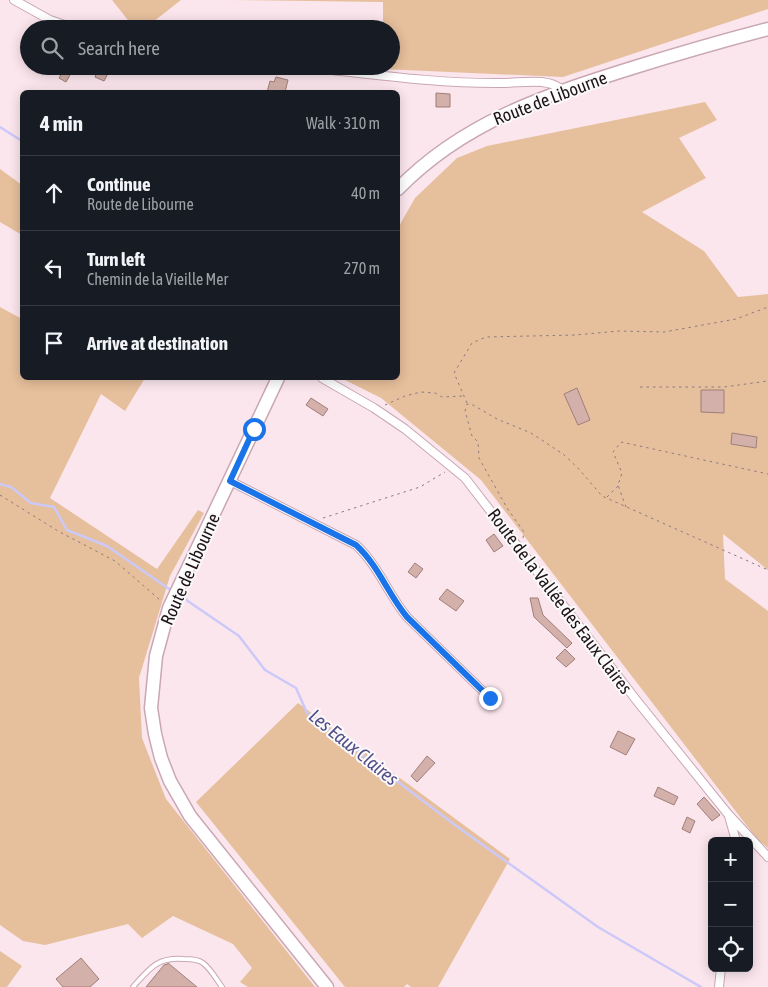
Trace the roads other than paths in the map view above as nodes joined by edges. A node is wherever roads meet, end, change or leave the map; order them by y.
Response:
1 (14, 0) edge
2 (50, 20) edge
3 (768, 24) edge
4 (768, 28) edge
5 (720, 42) junction
6 (385, 75) edge
7 (562, 90) junction
8 (400, 187) edge
9 (277, 380) edge
10 (325, 380) edge
11 (230, 481) junction
12 (490, 698) dead end
13 (728, 814) junction
14 (745, 832) junction
15 (735, 837) edge
16 (739, 837) edge
17 (768, 857) edge
18 (720, 972) edge
19 (133, 987) edge
20 (222, 987) edge
21 (327, 987) edge
22 (718, 987) edge

1 - 2 street
3 - 5 main road
4 - 5 main road
5 - 7 main road, Route de Libourne
6 - 7 street
7 - 8 main road, Route de Libourne
9 - 11 main road, Route de Libourne
10 - 13 street, Route de la Vallée des Eaux Claires
11 - 12 street
11 - 21 main road, Route de Libourne
13 - 14 street, Route de la Vallée des Eaux Claires
13 - 15 street
14 - 16 street
14 - 17 street, Route de la Vallée des Eaux Claires
18 - 22 street
19 - 20 lane

